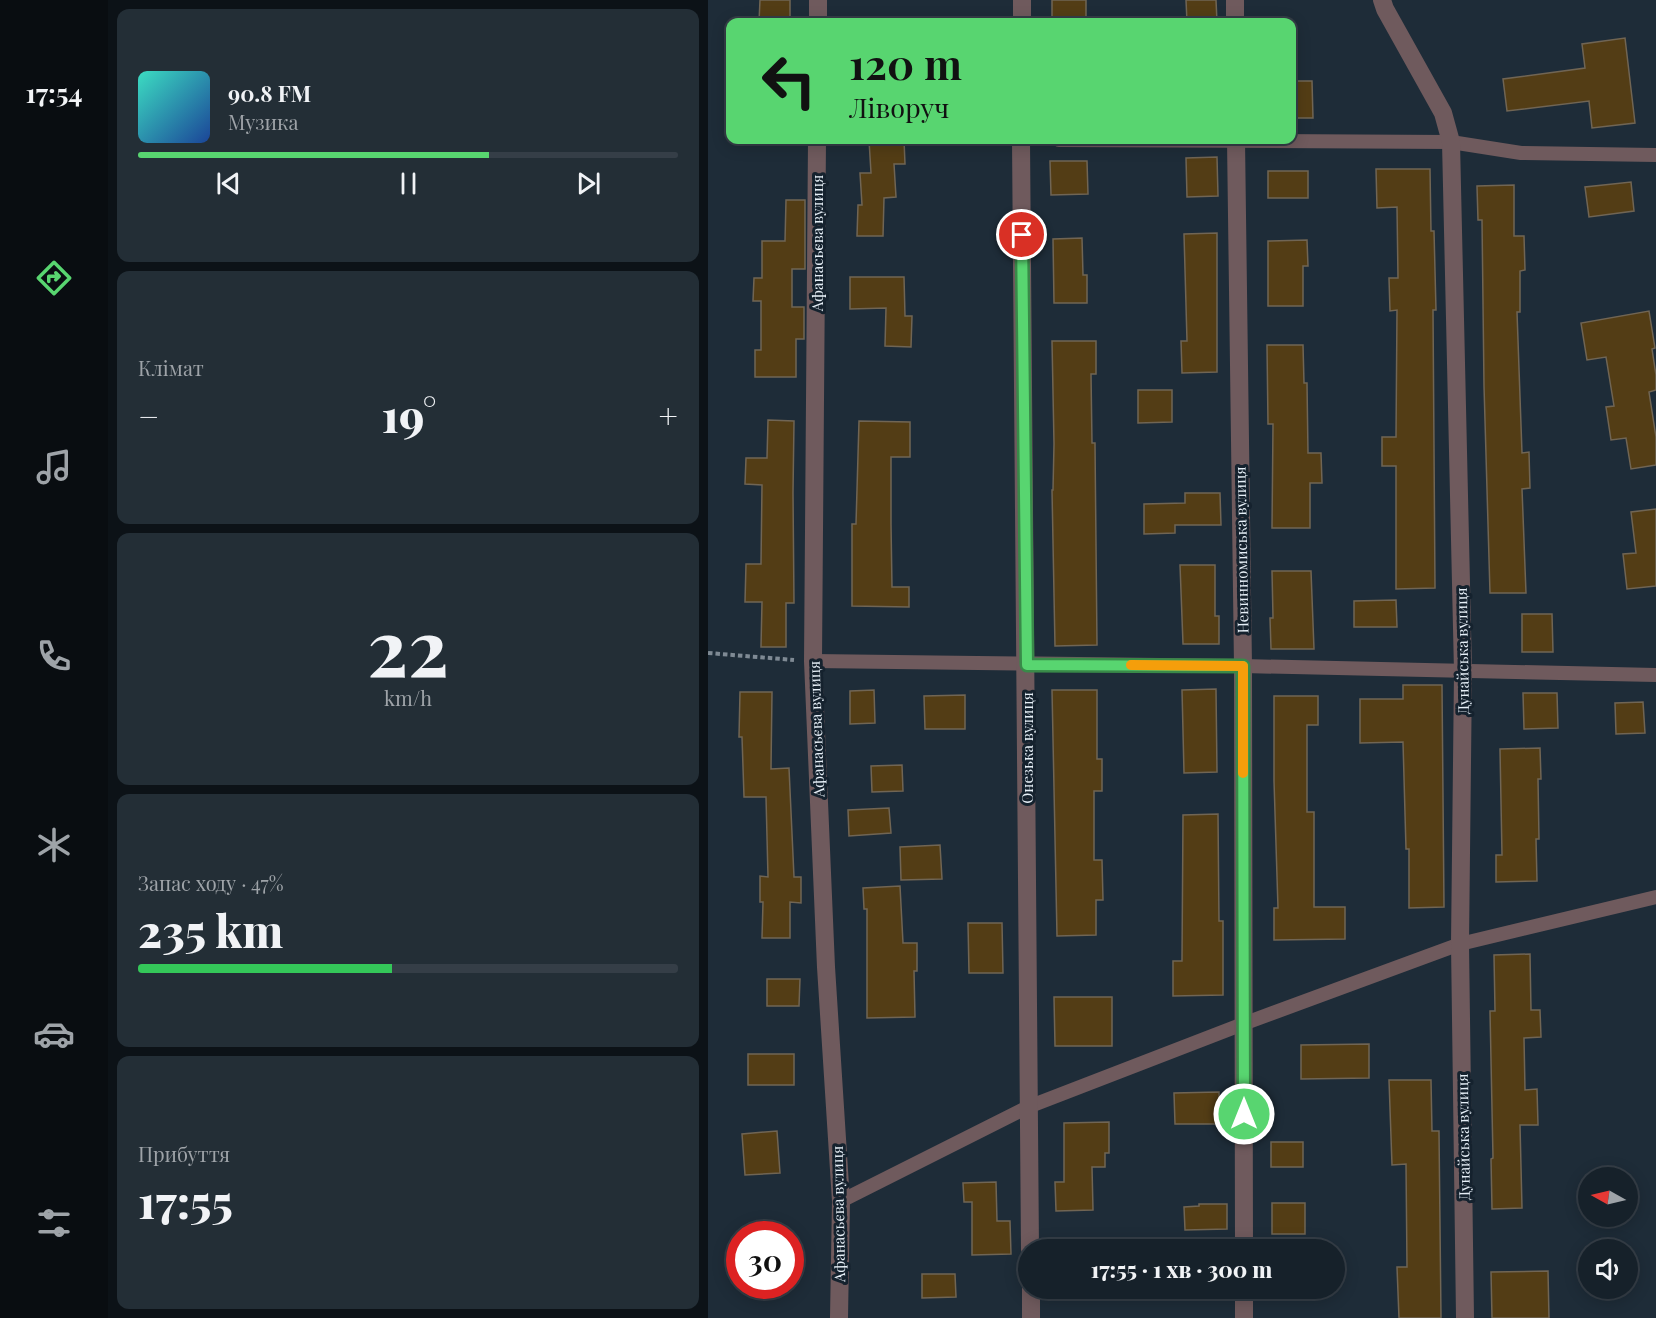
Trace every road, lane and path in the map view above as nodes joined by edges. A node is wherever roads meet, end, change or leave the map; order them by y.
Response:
1 (818, 0) edge
2 (1022, 0) edge
3 (1235, 0) edge
4 (1382, 0) edge
5 (818, 18) edge
6 (1022, 18) edge
7 (1235, 18) edge
8 (1296, 141) edge
9 (1451, 142) junction
10 (817, 144) edge
11 (1021, 144) edge
12 (1236, 144) edge
13 (1656, 155) edge
14 (708, 653) edge
15 (813, 662) junction
16 (1027, 665) junction
17 (1243, 666) junction
18 (1463, 672) junction
19 (1656, 675) edge
20 (1656, 897) edge
21 (1460, 944) junction
22 (1243, 1024) junction
23 (1028, 1107) junction
24 (841, 1201) junction
25 (1030, 1239) edge
26 (1244, 1239) edge
27 (1031, 1299) edge
28 (1244, 1299) edge
29 (839, 1318) edge
30 (1031, 1318) edge
31 (1244, 1318) edge
32 (1465, 1318) edge

1 - 5 street
2 - 6 street
3 - 7 street
4 - 9 street, Дунайська вулиця
8 - 9 lane
9 - 13 lane
9 - 18 street, Дунайська вулиця
10 - 15 street, Афанасьєва вулиця
11 - 16 street, Онезька вулиця
12 - 17 street, Невинномиська вулиця
14 - 15 path
15 - 16 lane
15 - 24 street, Афанасьєва вулиця
16 - 17 lane
16 - 23 street, Онезька вулиця
17 - 18 lane
17 - 22 street, Невинномиська вулиця
18 - 19 lane
18 - 21 street, Дунайська вулиця
20 - 21 lane
21 - 22 lane
21 - 32 street, Дунайська вулиця
22 - 23 lane
22 - 26 street, Невинномиська вулиця
23 - 24 lane
23 - 25 street, Онезька вулиця
24 - 29 street, Афанасьєва вулиця
27 - 30 street
28 - 31 street

